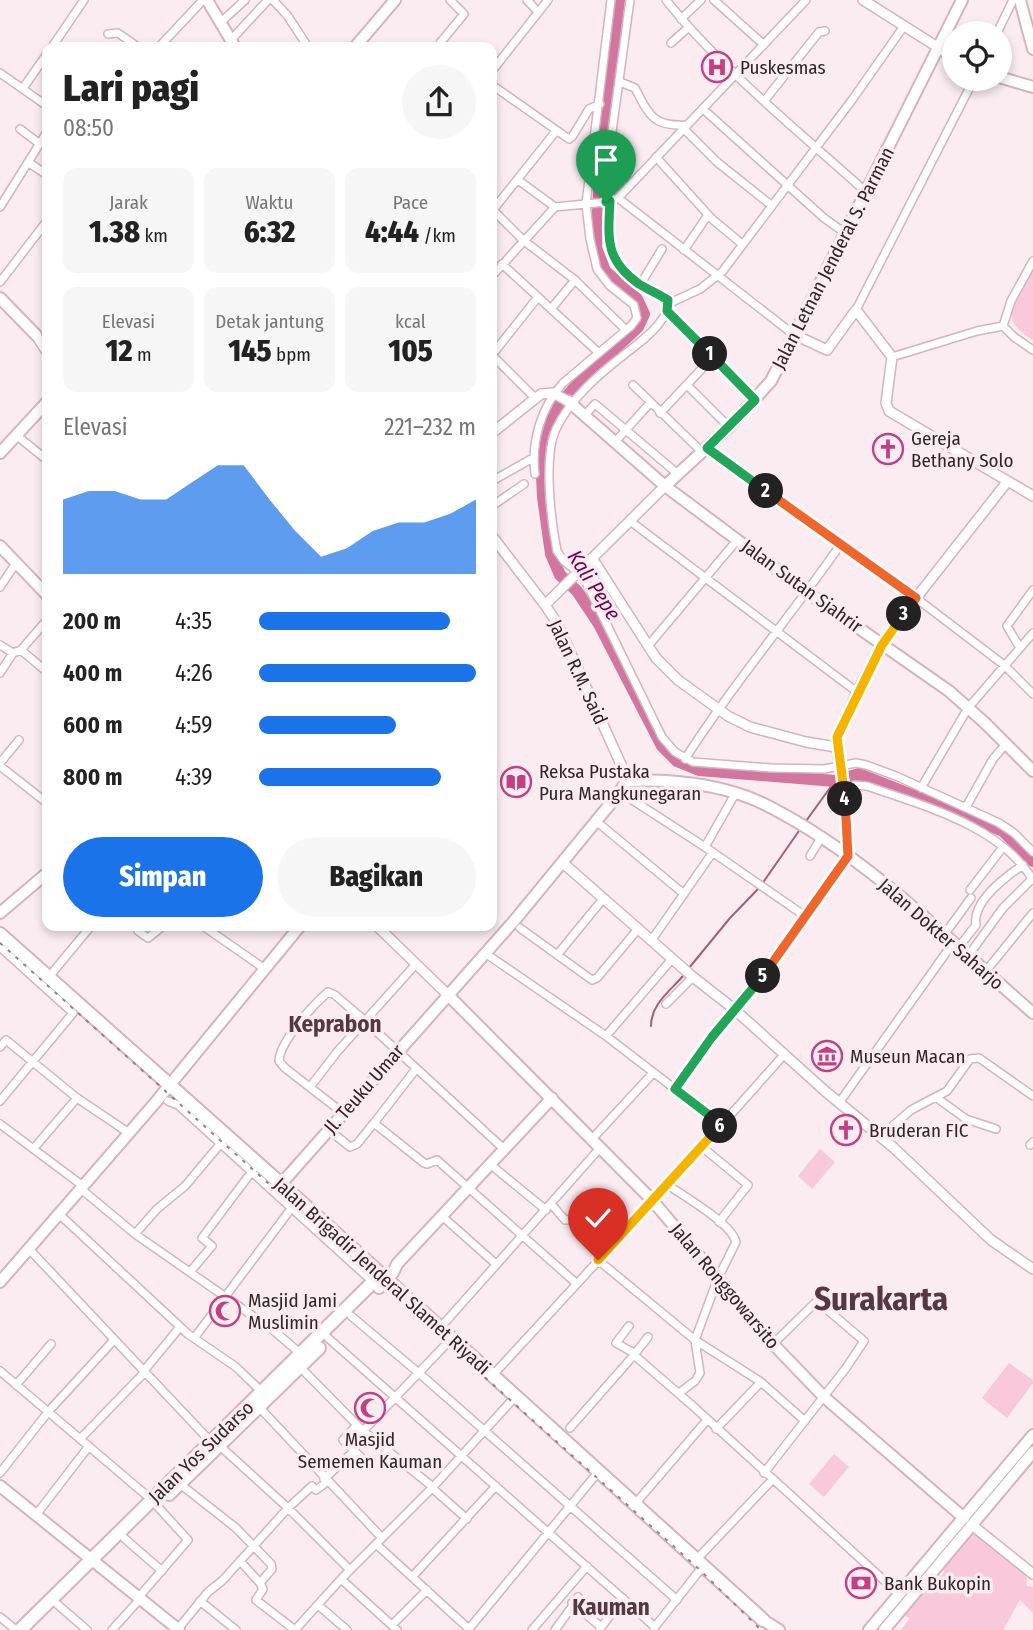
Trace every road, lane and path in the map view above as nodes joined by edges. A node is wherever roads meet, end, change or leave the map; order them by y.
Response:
1 (85, 0) edge
2 (205, 0) edge
3 (245, 0) edge
4 (270, 0) edge
5 (395, 0) edge
6 (450, 0) edge
7 (527, 0) edge
8 (548, 0) edge
9 (611, 0) edge
10 (630, 0) edge
11 (666, 0) edge
12 (701, 0) edge
13 (714, 0) edge
14 (863, 0) edge
15 (962, 0) edge
16 (1013, 0) edge
17 (1020, 0) edge
18 (801, 2) edge
19 (538, 12) junction
20 (681, 19) junction
21 (1003, 21) edge
22 (220, 23) junction
23 (904, 26) junction
24 (689, 27) junction
25 (825, 31) dead end
26 (108, 34) dead end
27 (56, 42) edge
28 (131, 42) edge
29 (164, 42) edge
30 (231, 42) edge
31 (234, 42) edge
32 (305, 42) edge
33 (359, 42) edge
34 (441, 42) edge
35 (671, 43) dead end
36 (764, 45) junction
37 (939, 48) junction
38 (1033, 49) edge
39 (942, 50) edge
40 (42, 61) edge
41 (497, 65) edge
42 (0, 73) edge
43 (737, 74) junction
44 (1012, 81) edge
45 (620, 82) junction
46 (1033, 87) edge
47 (23, 88) junction
48 (497, 89) edge
49 (968, 91) edge
50 (765, 100) junction
51 (42, 102) edge
52 (600, 104) junction
53 (703, 109) junction
54 (686, 127) junction
55 (20, 129) dead end
56 (556, 131) junction
57 (42, 141) edge
58 (40, 144) junction
59 (817, 148) junction
60 (656, 157) junction
61 (28, 162) junction
62 (42, 171) edge
63 (518, 180) junction
64 (786, 184) junction
65 (866, 192) junction
66 (618, 198) junction
67 (608, 201) junction
68 (497, 204) edge
69 (588, 204) junction
70 (771, 205) junction
71 (0, 206) edge
72 (555, 207) junction
73 (497, 215) edge
74 (708, 215) junction
75 (42, 226) edge
76 (845, 233) junction
77 (523, 240) junction
78 (742, 244) junction
79 (662, 249) dead end
80 (684, 250) junction
81 (1033, 261) edge
82 (502, 264) junction
83 (497, 270) edge
84 (716, 276) junction
85 (575, 279) junction
86 (0, 282) edge
87 (640, 285) junction
88 (537, 297) junction
89 (0, 298) edge
90 (669, 307) junction
91 (551, 309) junction
92 (856, 310) junction
93 (1003, 326) junction
94 (626, 330) junction
95 (793, 334) junction
96 (36, 335) junction
97 (42, 340) edge
98 (42, 344) edge
99 (497, 349) edge
100 (1033, 350) edge
101 (600, 352) junction
102 (713, 357) junction
103 (892, 357) junction
104 (497, 360) edge
105 (633, 385) dead end
106 (687, 385) junction
107 (556, 394) junction
108 (535, 398) junction
109 (755, 400) junction
110 (570, 403) junction
111 (650, 403) junction
112 (42, 406) edge
113 (660, 413) junction
114 (584, 416) junction
115 (729, 427) junction
116 (497, 429) edge
117 (626, 430) junction
118 (16, 435) junction
119 (615, 442) junction
120 (705, 450) junction
121 (0, 453) edge
122 (42, 456) edge
123 (533, 458) junction
124 (535, 474) dead end
125 (678, 474) junction
126 (497, 478) edge
127 (1007, 482) junction
128 (524, 484) dead end
129 (665, 486) junction
130 (1033, 496) edge
131 (497, 503) edge
132 (630, 521) junction
133 (738, 539) junction
134 (497, 542) edge
135 (841, 544) junction
136 (0, 546) edge
137 (592, 558) junction
138 (16, 563) junction
139 (577, 572) junction
140 (704, 578) junction
141 (0, 587) edge
142 (42, 590) edge
143 (1033, 590) edge
144 (807, 592) junction
145 (916, 598) junction
146 (545, 604) junction
147 (42, 625) edge
148 (776, 631) junction
149 (1033, 633) edge
150 (0, 645) edge
151 (882, 645) junction
152 (648, 646) junction
153 (1020, 648) junction
154 (17, 651) junction
155 (1004, 666) junction
156 (42, 668) edge
157 (0, 673) edge
158 (857, 692) junction
159 (1033, 694) edge
160 (717, 708) junction
161 (968, 708) junction
162 (19, 740) dead end
163 (1006, 744) junction
164 (836, 747) junction
165 (685, 759) junction
166 (0, 765) edge
167 (841, 768) junction
168 (1033, 771) edge
169 (625, 781) junction
170 (844, 788) junction
171 (921, 788) junction
172 (620, 792) junction
173 (735, 794) junction
174 (42, 795) edge
175 (966, 807) junction
176 (596, 821) junction
177 (821, 838) junction
178 (705, 847) junction
179 (1003, 847) junction
180 (712, 852) junction
181 (1033, 852) edge
182 (810, 856) dead end
183 (848, 856) junction
184 (562, 863) junction
185 (1023, 865) junction
186 (42, 877) edge
187 (1033, 880) edge
188 (684, 894) junction
189 (603, 899) junction
190 (0, 913) edge
191 (1033, 914) edge
192 (805, 916) junction
193 (520, 928) dead end
194 (638, 929) junction
195 (87, 931) edge
196 (138, 931) dead end
197 (157, 931) edge
198 (210, 931) edge
199 (296, 931) edge
200 (382, 931) edge
201 (0, 934) edge
202 (651, 941) junction
203 (951, 942) junction
204 (0, 947) edge
205 (12, 952) junction
206 (485, 953) junction
207 (557, 955) junction
208 (968, 957) junction
209 (416, 964) junction
210 (265, 969) junction
211 (683, 969) junction
212 (986, 971) junction
213 (48, 978) junction
214 (447, 995) junction
215 (666, 1004) dead end
216 (734, 1009) junction
217 (1033, 1013) edge
218 (365, 1021) junction
219 (606, 1036) junction
220 (0, 1047) edge
221 (397, 1051) junction
222 (783, 1056) junction
223 (33, 1062) junction
224 (416, 1069) junction
225 (657, 1076) junction
226 (169, 1085) junction
227 (310, 1087) junction
228 (675, 1089) junction
229 (1033, 1096) edge
230 (77, 1098) junction
231 (552, 1098) junction
232 (937, 1098) junction
233 (0, 1101) edge
234 (168, 1101) dead end
235 (839, 1103) junction
236 (343, 1113) junction
237 (374, 1123) junction
238 (0, 1124) edge
239 (722, 1125) junction
240 (996, 1129) dead end
241 (329, 1130) junction
242 (129, 1133) junction
243 (881, 1136) junction
244 (592, 1139) junction
245 (224, 1140) junction
246 (702, 1147) junction
247 (34, 1148) junction
248 (600, 1148) junction
249 (505, 1150) junction
250 (491, 1165) junction
251 (255, 1168) junction
252 (281, 1184) junction
253 (668, 1185) junction
254 (82, 1187) junction
255 (470, 1188) junction
256 (653, 1201) junction
257 (294, 1204) junction
258 (548, 1207) junction
259 (59, 1214) junction
260 (443, 1217) junction
261 (719, 1222) junction
262 (135, 1234) junction
263 (523, 1235) junction
264 (610, 1247) junction
265 (29, 1249) junction
266 (598, 1260) junction
267 (496, 1264) junction
268 (1033, 1269) edge
269 (190, 1272) junction
270 (718, 1278) junction
271 (380, 1281) junction
272 (0, 1282) edge
273 (576, 1283) junction
274 (225, 1296) junction
275 (351, 1316) junction
276 (629, 1326) dead end
277 (180, 1327) junction
278 (440, 1328) junction
279 (195, 1337) junction
280 (648, 1337) dead end
281 (328, 1338) junction
282 (451, 1339) junction
283 (114, 1340) junction
284 (695, 1340) junction
285 (51, 1343) dead end
286 (774, 1344) junction
287 (634, 1354) junction
288 (300, 1361) junction
289 (0, 1371) edge
290 (144, 1373) junction
291 (421, 1374) junction
292 (492, 1376) junction
293 (761, 1382) junction
294 (16, 1385) junction
295 (262, 1392) junction
296 (679, 1393) junction
297 (515, 1397) junction
298 (824, 1397) junction
299 (396, 1398) junction
300 (259, 1407) junction
301 (48, 1412) junction
302 (707, 1420) junction
303 (806, 1421) junction
304 (360, 1428) junction
305 (570, 1428) dead end
306 (716, 1429) junction
307 (484, 1431) junction
308 (1033, 1435) edge
309 (80, 1439) junction
310 (215, 1443) junction
311 (89, 1446) junction
312 (354, 1451) junction
313 (1033, 1451) edge
314 (461, 1456) junction
315 (364, 1460) dead end
316 (599, 1471) junction
317 (0, 1473) edge
318 (764, 1473) junction
319 (326, 1480) junction
320 (772, 1480) junction
321 (180, 1485) junction
322 (0, 1486) edge
323 (496, 1486) junction
324 (432, 1487) junction
325 (154, 1503) junction
326 (635, 1504) junction
327 (570, 1506) junction
328 (288, 1508) junction
329 (36, 1516) junction
330 (467, 1519) junction
331 (968, 1521) junction
332 (548, 1532) junction
333 (124, 1538) junction
334 (379, 1541) junction
335 (254, 1545) junction
336 (240, 1561) junction
337 (94, 1562) junction
338 (700, 1562) junction
339 (587, 1566) junction
340 (351, 1570) junction
341 (162, 1571) junction
342 (1033, 1574) edge
343 (412, 1577) junction
344 (341, 1579) junction
345 (260, 1583) junction
346 (427, 1590) junction
347 (899, 1594) junction
348 (139, 1598) junction
349 (623, 1598) junction
350 (677, 1600) junction
351 (200, 1601) junction
352 (57, 1604) junction
353 (318, 1605) junction
354 (0, 1616) edge
355 (766, 1625) edge
356 (393, 1626) edge
357 (653, 1628) edge
358 (349, 1629) edge
359 (469, 1629) edge
360 (600, 1629) edge
361 (18, 1630) edge
362 (32, 1630) edge
363 (88, 1630) edge
364 (112, 1630) edge
365 (179, 1630) edge
366 (236, 1630) edge
367 (295, 1630) edge
368 (383, 1630) edge
369 (532, 1630) edge
370 (555, 1630) edge
371 (779, 1630) edge
372 (869, 1630) edge
373 (884, 1630) edge

1 - 27 street
2 - 22 main road
2 - 29 street
3 - 22 street
4 - 31 street
4 - 32 street
5 - 33 main road
6 - 34 street
7 - 19 street
8 - 19 street
9 - 52 street
10 - 45 street
11 - 20 street
12 - 20 street
13 - 36 street
14 - 23 street
15 - 37 main road, Jalan Letnan Jenderal S. Parman
16 - 21 street
17 - 38 main road
18 - 36 street
19 - 41 street
20 - 24 street
22 - 30 main road
23 - 37 street
23 - 59 street
24 - 35 street
24 - 43 street
25 - 50 street
26 - 28 street
36 - 43 street
37 - 39 main road
37 - 65 main road, Jalan Letnan Jenderal S. Parman
40 - 47 street
42 - 47 street
43 - 50 street
43 - 53 street
44 - 46 main road
45 - 54 street
45 - 67 street
47 - 51 street
48 - 56 street
49 - 92 street
50 - 59 street
52 - 56 street
52 - 69 street
53 - 54 street
53 - 64 street
54 - 60 street
54 - 70 street
55 - 58 street
56 - 63 street
57 - 58 street
58 - 61 street
59 - 64 street
59 - 65 street
60 - 66 street
60 - 74 street
61 - 62 street
61 - 71 street
63 - 68 street
63 - 72 street
64 - 70 street
64 - 76 street
65 - 76 main road, Jalan Letnan Jenderal S. Parman
66 - 67 street
66 - 80 street
67 - 69 street
67 - 87 street
69 - 72 street
69 - 94 street
70 - 78 street
72 - 77 street
73 - 77 street
74 - 78 street
74 - 80 street
75 - 86 street
76 - 95 main road, Jalan Letnan Jenderal S. Parman
77 - 82 street
77 - 85 street
78 - 84 street
79 - 87 street
80 - 84 street
81 - 93 street
82 - 83 street
82 - 88 street
84 - 90 street
84 - 95 street
85 - 91 street
85 - 94 street
87 - 90 street
88 - 91 street
88 - 99 street
89 - 96 main road
90 - 102 street
90 - 110 street
91 - 101 street
92 - 95 street
92 - 103 street
93 - 100 street
93 - 103 street
94 - 101 street
95 - 109 main road, Jalan Letnan Jenderal S. Parman
96 - 97 street
96 - 98 street
101 - 107 street
102 - 106 street
102 - 109 street
103 - 127 street
104 - 108 street
105 - 111 street
106 - 113 street
106 - 115 street
107 - 108 street
107 - 110 street
107 - 123 street
108 - 116 street
109 - 115 main road, Jalan Letnan Jenderal S. Parman
110 - 114 main road, Jalan Sutan Sjahrir
110 - 139 street
111 - 113 street
111 - 117 street
112 - 118 main road
113 - 120 street
114 - 117 street
114 - 119 main road, Jalan Sutan Sjahrir
115 - 120 main road, Jalan Letnan Jenderal S. Parman
117 - 119 street
117 - 125 street
118 - 121 main road
118 - 122 street
119 - 129 main road, Jalan Sutan Sjahrir
120 - 125 main road, Jalan Letnan Jenderal S. Parman
120 - 135 street
123 - 124 street
123 - 126 street
125 - 129 main road, Jalan Letnan Jenderal S. Parman
127 - 130 street
127 - 145 street
128 - 131 street
129 - 132 street, Jalan Letnan Jenderal S. Parman
129 - 133 main road, Jalan Sutan Sjahrir
132 - 137 street, Jalan Letnan Jenderal S. Parman
132 - 140 street
133 - 140 street
133 - 144 main road, Jalan Sutan Sjahrir
134 - 146 street, Jalan R.M. Said
135 - 144 street
135 - 145 street
136 - 138 main road
137 - 139 street, Jalan Letnan Jenderal S. Parman
137 - 152 street
138 - 141 street
138 - 142 main road
139 - 146 street, Jalan Letnan Jenderal S. Parman
139 - 165 street
140 - 148 street
140 - 152 street
143 - 153 street
144 - 148 street
144 - 151 main road, Jalan Sutan Sjahrir
145 - 151 street
145 - 155 street
146 - 169 street, Jalan R.M. Said
147 - 154 street
148 - 158 street
148 - 160 street
149 - 153 street
150 - 154 street
151 - 158 street
151 - 161 main road, Jalan Sutan Sjahrir
152 - 160 street
153 - 155 street
154 - 156 street
154 - 157 street
155 - 159 street
155 - 161 street
158 - 164 street
160 - 164 street
160 - 165 street
161 - 163 main road, Jalan Sutan Sjahrir
161 - 171 street
162 - 166 street
163 - 168 main road, Jalan Sutan Sjahrir
163 - 175 street
164 - 167 street
165 - 167 street
166 - 174 street
167 - 170 street
167 - 171 street
169 - 172 main road, Jl. Teuku Umar
169 - 173 main road, Jalan Dokter Saharjo
170 - 179 street
170 - 183 street
171 - 175 street
172 - 176 main road, Jl. Teuku Umar
172 - 178 street
173 - 177 main road, Jalan Dokter Saharjo
173 - 178 street
175 - 181 street
176 - 184 main road, Jl. Teuku Umar
176 - 188 street
177 - 182 street
177 - 183 main road, Jalan Dokter Saharjo
178 - 180 street
179 - 185 street
179 - 203 street
180 - 188 street
180 - 192 street
183 - 192 street
183 - 203 main road, Jalan Dokter Saharjo
184 - 189 street
184 - 206 main road, Jl. Teuku Umar
185 - 187 street
185 - 203 street
186 - 190 main road
187 - 208 street
188 - 202 street
189 - 194 street
189 - 207 street
191 - 212 street
192 - 216 street
193 - 207 street
194 - 202 street
194 - 207 street
195 - 213 street
196 - 197 street
198 - 210 street
199 - 210 main road
200 - 209 street, Jalan Ronggowarsito
201 - 205 main road, Jalan Brigadir Jenderal Slamet Riyadi
202 - 211 street
203 - 208 main road, Jalan Dokter Saharjo
203 - 235 street
204 - 205 street
205 - 213 main road, Jalan Brigadir Jenderal Slamet Riyadi
205 - 223 street
206 - 214 main road, Jl. Teuku Umar
206 - 219 street
208 - 212 main road, Jalan Dokter Saharjo
209 - 214 street, Jalan Ronggowarsito
209 - 218 street
210 - 226 main road
211 - 215 street
211 - 216 street
211 - 219 street
212 - 217 main road, Jalan Dokter Saharjo
213 - 226 main road, Jalan Brigadir Jenderal Slamet Riyadi
214 - 221 main road, Jl. Teuku Umar
214 - 231 main road, Jalan Ronggowarsito
216 - 222 street
216 - 228 street
218 - 221 street
218 - 227 street
218 - 227 street
219 - 225 street
220 - 223 street
221 - 224 street
221 - 236 main road, Jl. Teuku Umar
222 - 235 street
222 - 239 street
223 - 230 street
223 - 233 street
224 - 237 street
224 - 249 street
225 - 228 street
225 - 244 street
226 - 242 main road
226 - 245 main road, Jalan Brigadir Jenderal Slamet Riyadi
227 - 236 street
228 - 239 street
229 - 232 street
230 - 242 street
230 - 247 street
231 - 244 main road, Jalan Ronggowarsito
231 - 249 main road
232 - 240 street
232 - 243 street
234 - 245 street
235 - 243 street
236 - 241 main road, Jl. Teuku Umar
237 - 241 street
237 - 255 street
238 - 247 street
239 - 246 street
241 - 252 main road, Jl. Teuku Umar
242 - 254 main road
243 - 268 street
244 - 248 main road, Jalan Ronggowarsito
245 - 251 main road, Jalan Brigadir Jenderal Slamet Riyadi
245 - 262 street
246 - 253 street
246 - 261 street
247 - 254 street
248 - 256 main road, Jalan Ronggowarsito
248 - 258 street
249 - 250 main road
250 - 255 main road
250 - 258 street
251 - 252 main road, Jalan Brigadir Jenderal Slamet Riyadi
251 - 257 street
251 - 269 street
252 - 257 main road, Jalan Brigadir Jenderal Slamet Riyadi
253 - 256 street
253 - 261 street
254 - 259 main road
254 - 262 street
255 - 260 main road
255 - 263 street
256 - 264 street
256 - 270 main road, Jalan Ronggowarsito
257 - 271 main road, Jalan Brigadir Jenderal Slamet Riyadi
257 - 274 street
258 - 263 street
258 - 264 street
259 - 265 main road
259 - 277 street
260 - 267 street
260 - 271 main road
261 - 270 street
262 - 269 street
263 - 267 street
263 - 273 street
264 - 266 street
265 - 272 main road
265 - 283 street
266 - 273 street
266 - 284 street
267 - 278 street
269 - 274 street
270 - 284 street
270 - 286 main road, Jalan Ronggowarsito
271 - 275 main road, Jalan Yos Sudarso
271 - 278 main road, Jalan Brigadir Jenderal Slamet Riyadi
271 - 288 main road, Jalan Yos Sudarso
273 - 292 street
274 - 279 street
274 - 288 street
275 - 281 main road, Jalan Yos Sudarso
275 - 291 street
276 - 287 street
277 - 279 street
277 - 290 street
278 - 282 main road, Jalan Brigadir Jenderal Slamet Riyadi
279 - 295 street
280 - 287 street
281 - 288 main road, Jalan Yos Sudarso
281 - 299 street
282 - 291 street
282 - 292 main road, Jalan Brigadir Jenderal Slamet Riyadi
283 - 290 street
283 - 301 street
284 - 293 street
284 - 296 street
285 - 294 street
286 - 298 main road, Jalan Ronggowarsito
286 - 298 street
287 - 296 street
287 - 305 street
288 - 295 main road, Jalan Yos Sudarso
288 - 300 main road, Jalan Yos Sudarso
288 - 304 street
289 - 294 street
290 - 309 street
290 - 310 street
291 - 299 street
291 - 307 street
292 - 297 main road, Jalan Brigadir Jenderal Slamet Riyadi
293 - 303 street
293 - 306 street
294 - 301 street
295 - 310 main road, Jalan Yos Sudarso
296 - 302 street
297 - 307 street
297 - 316 main road, Jalan Brigadir Jenderal Slamet Riyadi
298 - 303 street
298 - 331 main road, Jalan Ronggowarsito
299 - 304 street
299 - 314 street
300 - 310 main road, Jalan Yos Sudarso
300 - 319 street
301 - 309 street
301 - 317 street
302 - 306 street
302 - 326 street
303 - 318 street
304 - 312 street
304 - 324 street
306 - 318 street
307 - 314 street
307 - 327 street
308 - 331 main road
309 - 311 street
310 - 321 main road, Jalan Yos Sudarso
310 - 325 main road, Jalan Yos Sudarso
310 - 328 street
311 - 325 street
311 - 329 street
312 - 315 street
312 - 319 street
313 - 331 main road
314 - 323 street
314 - 324 street
316 - 326 main road, Jalan Brigadir Jenderal Slamet Riyadi
316 - 327 street
318 - 320 street
319 - 328 street
319 - 334 street
320 - 338 street
320 - 347 street
321 - 325 main road, Jalan Yos Sudarso
321 - 335 street
322 - 329 main road
323 - 330 street
323 - 332 street
324 - 330 street
324 - 334 street
325 - 333 main road, Jalan Yos Sudarso
325 - 337 main road, Jalan Yos Sudarso
325 - 341 street
326 - 338 main road, Jalan Brigadir Jenderal Slamet Riyadi
327 - 332 street
327 - 350 street
328 - 335 street
328 - 340 street
329 - 337 main road
330 - 343 street
331 - 342 street
331 - 347 main road
331 - 373 main road
332 - 339 street
332 - 359 street
333 - 337 main road, Jalan Yos Sudarso
333 - 341 street
334 - 340 street
334 - 343 street
335 - 336 street
335 - 345 street
336 - 345 street
336 - 351 street
337 - 348 main road
337 - 352 main road, Jalan Yos Sudarso
337 - 361 main road, Jalan Yos Sudarso
338 - 350 street
338 - 355 main road, Jalan Brigadir Jenderal Slamet Riyadi
339 - 349 street
339 - 369 street
340 - 344 street
341 - 348 street
343 - 346 street
344 - 353 street
344 - 356 street
345 - 367 street
346 - 356 street
346 - 359 street
347 - 372 main road
348 - 364 street
348 - 365 main road
349 - 357 street
349 - 360 street
350 - 357 street
351 - 365 street
351 - 366 street
352 - 362 main road, Jalan Yos Sudarso
352 - 363 street
353 - 358 street
353 - 367 street
354 - 361 street
355 - 371 main road, Jalan Brigadir Jenderal Slamet Riyadi
356 - 368 street
360 - 370 street

